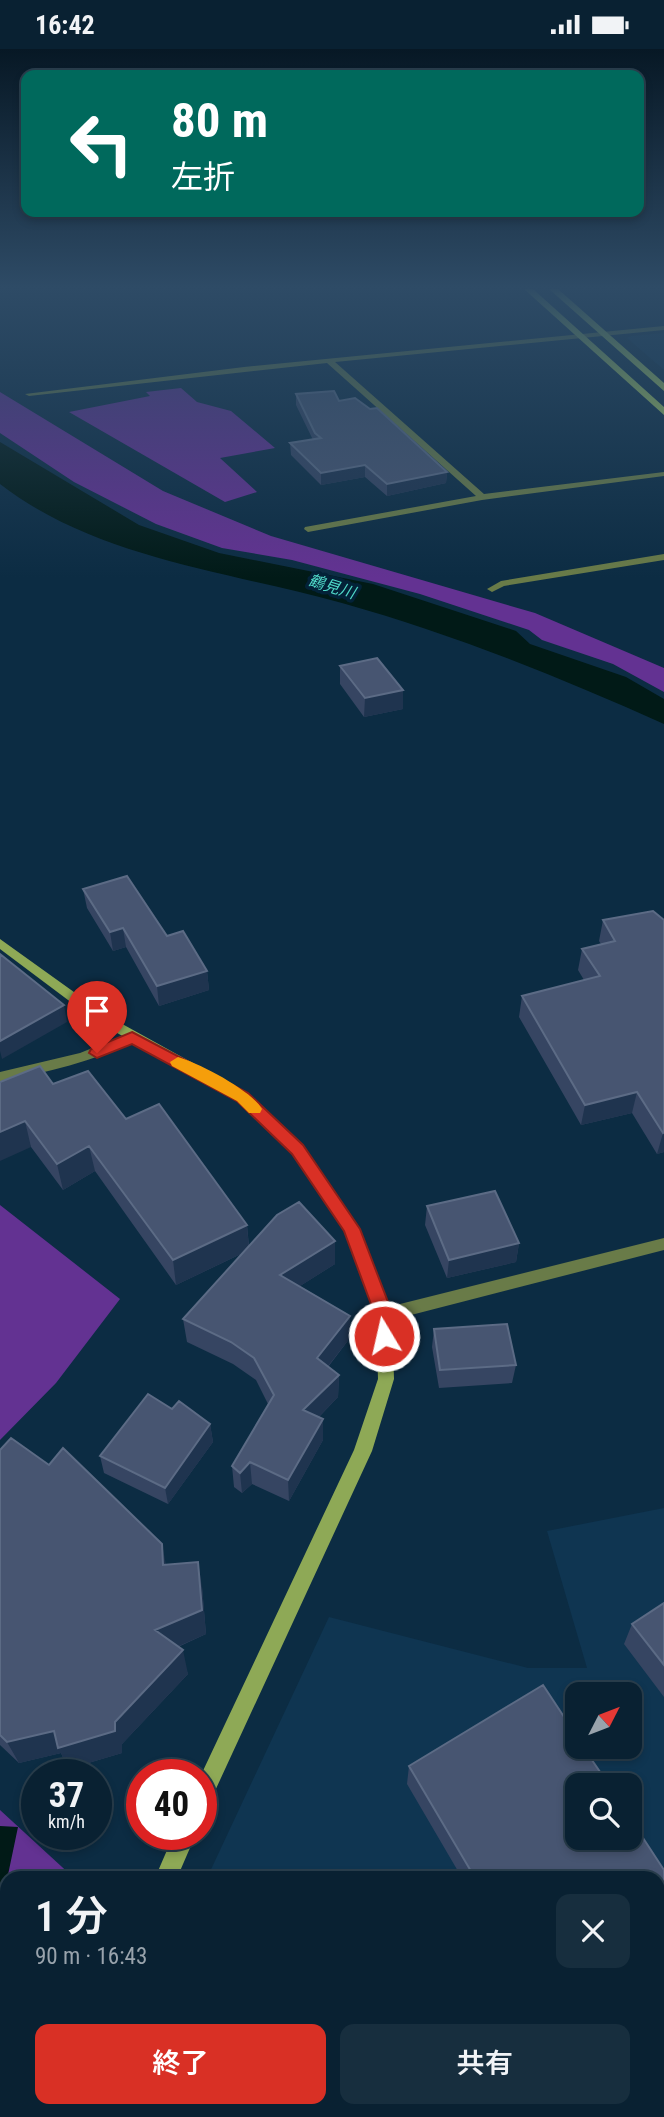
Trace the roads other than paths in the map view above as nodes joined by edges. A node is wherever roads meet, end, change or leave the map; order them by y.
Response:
1 (106, 386) edge
2 (356, 386) edge
3 (635, 386) edge
4 (29, 394) dead end
5 (664, 412) edge
6 (664, 474) edge
7 (482, 497) junction
8 (307, 529) dead end
9 (664, 557) edge
10 (492, 589) dead end
11 (0, 943) edge
12 (132, 1037) junction
13 (0, 1077) edge
14 (664, 1244) edge
15 (384, 1315) junction
16 (217, 1765) edge
17 (179, 1850) edge
18 (169, 1871) edge

1 - 4 street
2 - 7 street
3 - 5 main road
6 - 7 street
7 - 8 street
9 - 10 street
11 - 12 street
12 - 13 street
12 - 15 street
14 - 15 street
15 - 16 street
17 - 18 street

